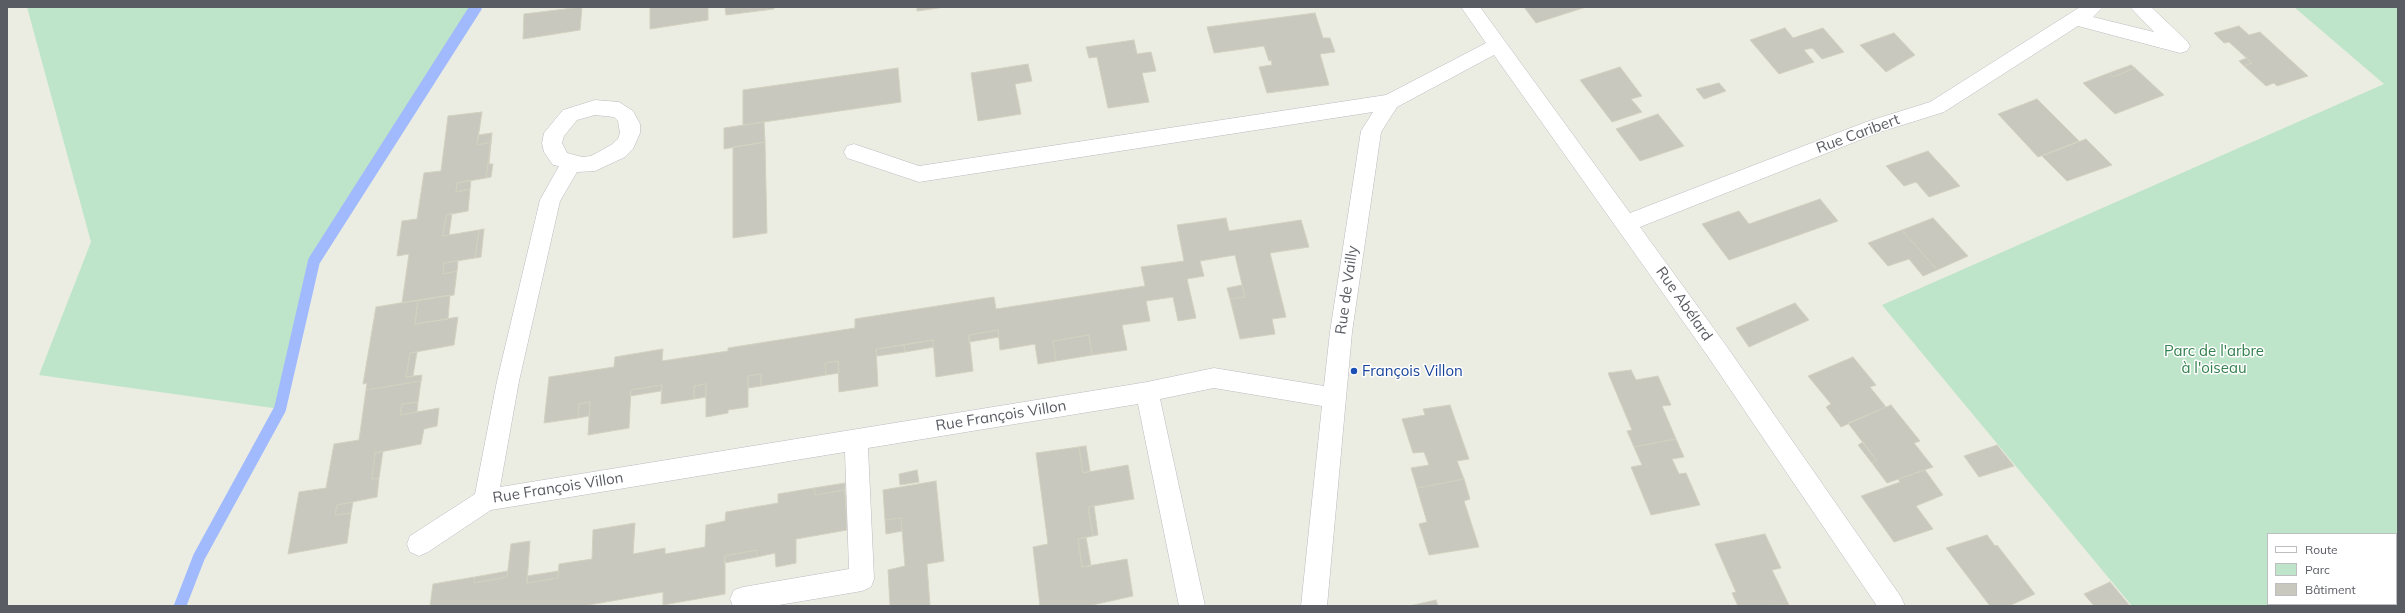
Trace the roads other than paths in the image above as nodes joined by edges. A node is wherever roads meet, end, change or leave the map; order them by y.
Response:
1 (1470, 7) edge
2 (2094, 7) edge
3 (2138, 7) edge
4 (2076, 19) junction
5 (1498, 45) junction
6 (1390, 102) junction
7 (854, 152) dead end
8 (571, 163) dead end
9 (1626, 223) junction
10 (1147, 392) junction
11 (1333, 398) junction
12 (856, 440) junction
13 (486, 500) junction
14 (419, 544) dead end
15 (743, 599) dead end
16 (1192, 606) edge
17 (1314, 606) edge
18 (1892, 606) edge

1 - 5 street, Rue Abélard
2 - 4 street, Rue Caribert
3 - 4 street
4 - 9 street, Rue Caribert
5 - 6 street, Rue de Vailly
5 - 9 street, Rue Abélard
6 - 7 street
6 - 11 street, Rue de Vailly
8 - 13 street, Rue François Villon
9 - 18 street, Rue Abélard
10 - 11 street, Rue François Villon
10 - 12 street, Rue François Villon
10 - 16 street
11 - 17 street, Rue de Vailly
12 - 13 street, Rue François Villon
12 - 15 street
13 - 14 street

